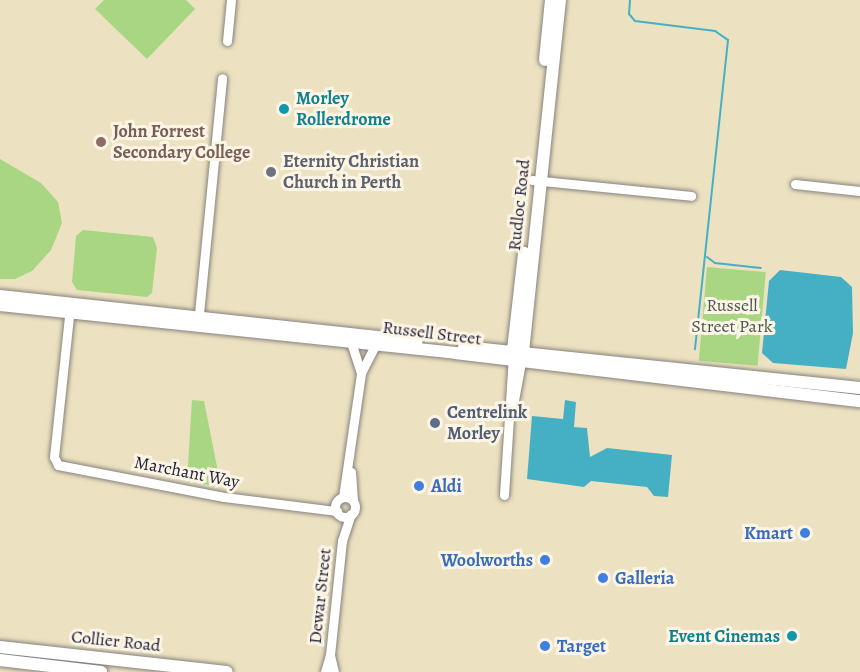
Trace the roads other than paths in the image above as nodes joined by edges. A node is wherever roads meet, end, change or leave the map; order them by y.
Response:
1 (231, 0) edge
2 (551, 0) edge
3 (560, 0) edge
4 (227, 40) dead end
5 (222, 78) dead end
6 (536, 181) junction
7 (795, 184) dead end
8 (860, 191) edge
9 (691, 196) dead end
10 (0, 297) edge
11 (0, 305) edge
12 (70, 309) junction
13 (198, 321) junction
14 (358, 340) junction
15 (375, 345) junction
16 (517, 356) junction
17 (656, 366) junction
18 (361, 373) junction
19 (664, 380) junction
20 (860, 388) edge
21 (860, 401) edge
22 (504, 495) dead end
23 (341, 505) junction
24 (351, 514) junction
25 (342, 541) junction
26 (0, 647) edge
27 (330, 656) junction
28 (0, 660) edge
29 (24, 662) junction
30 (153, 667) edge
31 (0, 670) edge
32 (102, 672) edge
33 (227, 672) edge
34 (325, 672) edge
35 (334, 672) edge

1 - 4 street
2 - 6 main road, Rudloc Road
3 - 6 main road, Rudloc Road
5 - 13 street
6 - 9 street
6 - 16 main road, Rudloc Road
7 - 8 street
10 - 12 main road, Russell Street
11 - 12 main road, Russell Street
12 - 13 main road, Russell Street
12 - 23 street, Marchant Way
13 - 14 main road, Russell Street
14 - 15 main road, Russell Street
14 - 16 main road, Russell Street
14 - 18 street, Dewar Street
15 - 16 main road, Russell Street
15 - 18 street, Dewar Street
16 - 17 main road, Russell Street
16 - 19 main road, Russell Street
16 - 22 street, Rudloc Road
17 - 19 main road
17 - 20 main road, Russell Street
18 - 23 street, Dewar Street
19 - 21 main road, Russell Street
23 - 24 street, Dewar Street
23 - 24 street, Marchant Way
23 - 25 street, Dewar Street
24 - 25 street, Dewar Street
25 - 27 street, Dewar Street
26 - 30 main road, Collier Road
27 - 34 street, Dewar Street
27 - 35 street, Dewar Street
28 - 29 main road, Collier Road
29 - 31 main road
29 - 32 main road, Collier Road
30 - 33 main road, Collier Road

